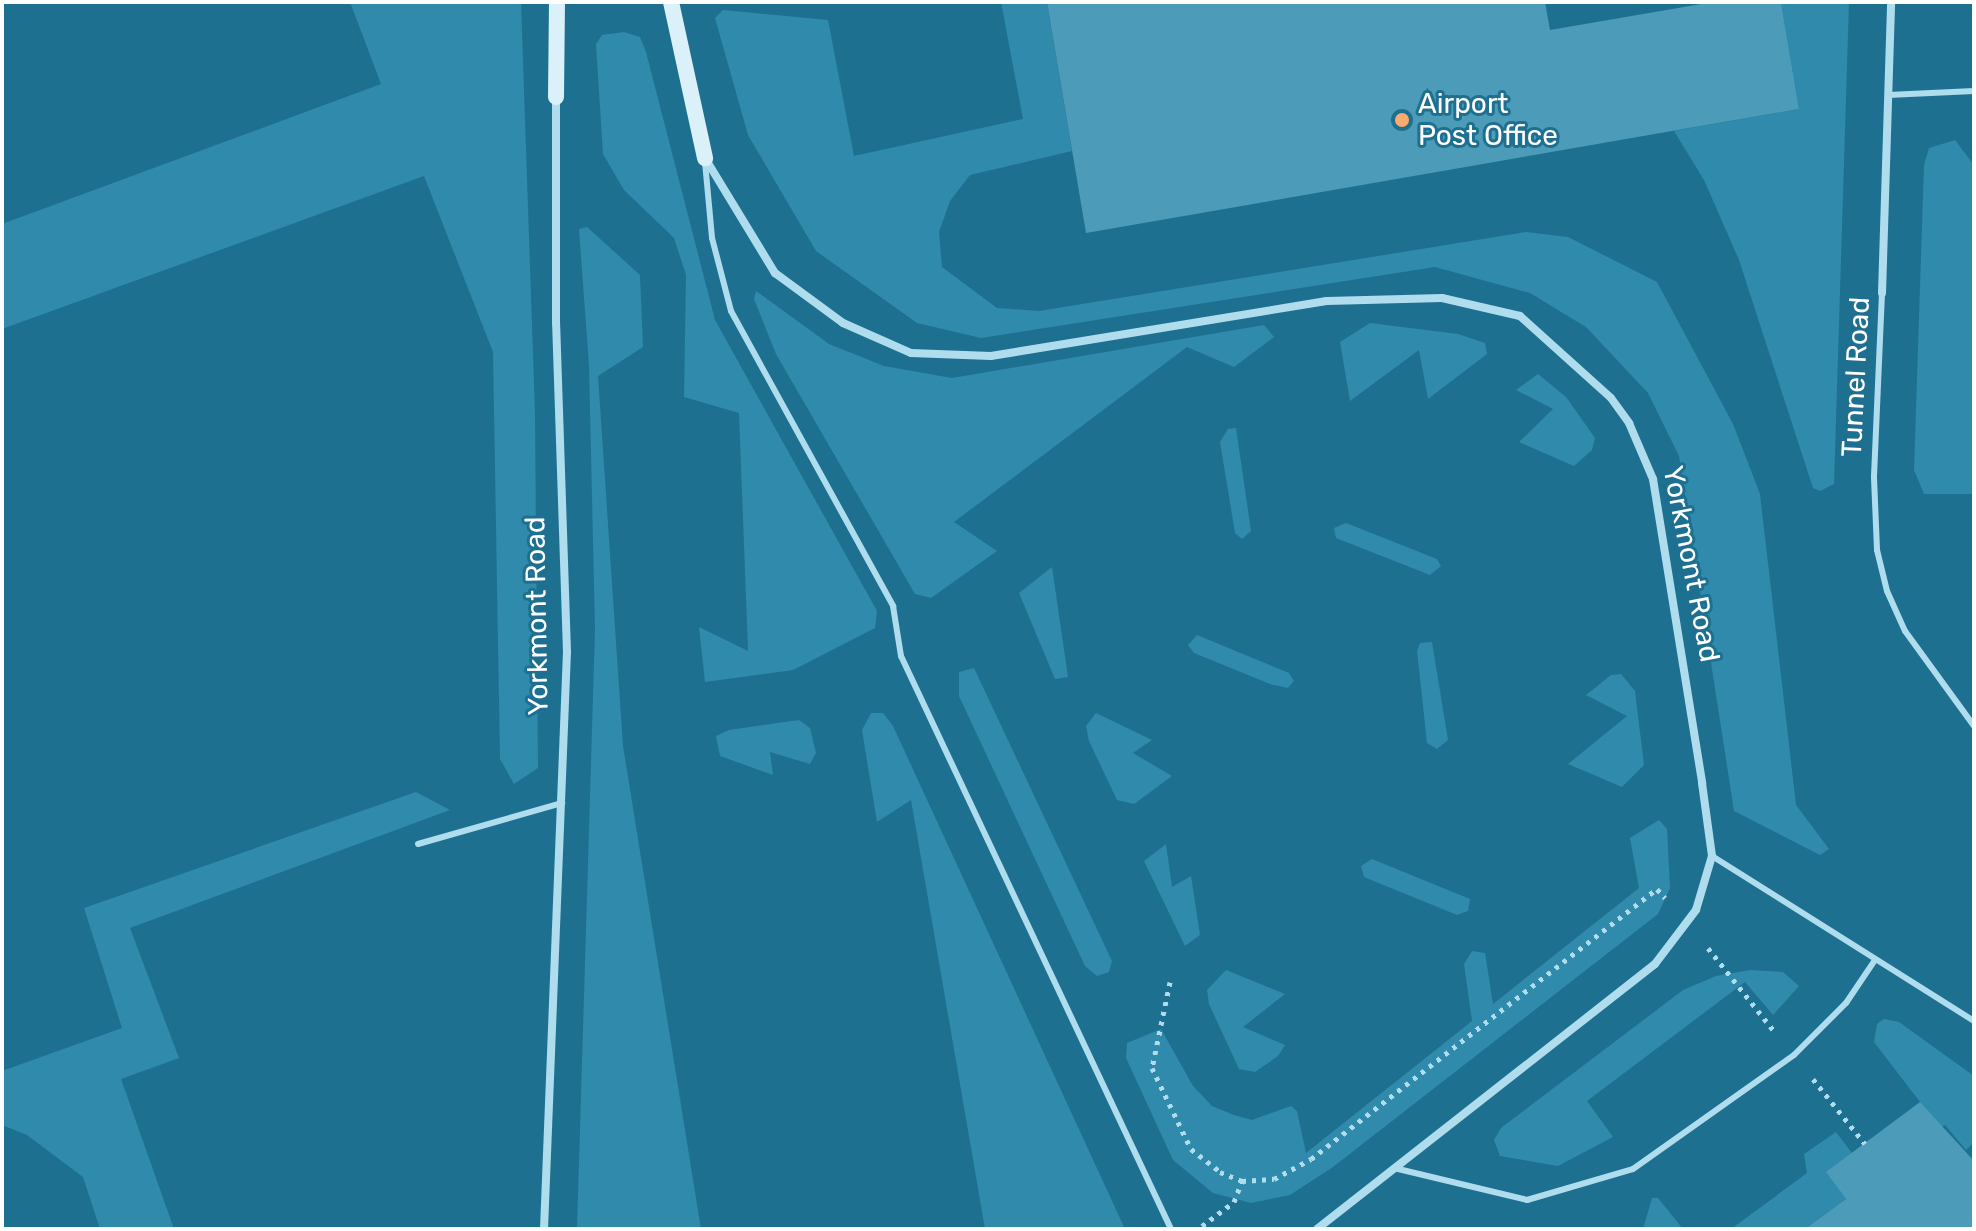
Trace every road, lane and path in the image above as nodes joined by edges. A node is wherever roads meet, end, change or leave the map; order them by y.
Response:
1 (557, 2) edge
2 (671, 2) edge
3 (1891, 2) edge
4 (1974, 91) edge
5 (1888, 95) junction
6 (556, 97) joint
7 (705, 158) junction
8 (1882, 293) joint
9 (1974, 726) edge
10 (562, 803) junction
11 (418, 844) dead end
12 (1712, 856) junction
13 (1687, 922) junction
14 (1875, 960) junction
15 (1170, 982) dead end
16 (1974, 1021) edge
17 (1794, 1055) junction
18 (1865, 1144) dead end
19 (1394, 1168) junction
20 (1242, 1181) junction
21 (544, 1229) edge
22 (1171, 1229) edge
23 (1198, 1229) edge
24 (1317, 1229) edge

1 - 6 street, Yorkmont Road
2 - 7 street, Yorkmont Road
3 - 5 street, Tunnel Road
4 - 5 lane
5 - 8 street, Tunnel Road
6 - 10 street, Yorkmont Road
7 - 12 street, Yorkmont Road
7 - 22 lane
8 - 9 lane, Tunnel Road
10 - 11 lane
10 - 21 street, Yorkmont Road
12 - 13 street, Yorkmont Road
12 - 14 lane
13 - 17 path
13 - 19 street, Yorkmont Road
13 - 20 path
14 - 16 lane
14 - 17 lane
15 - 20 path
17 - 18 path
17 - 19 lane
19 - 24 street, Yorkmont Road
20 - 23 path

